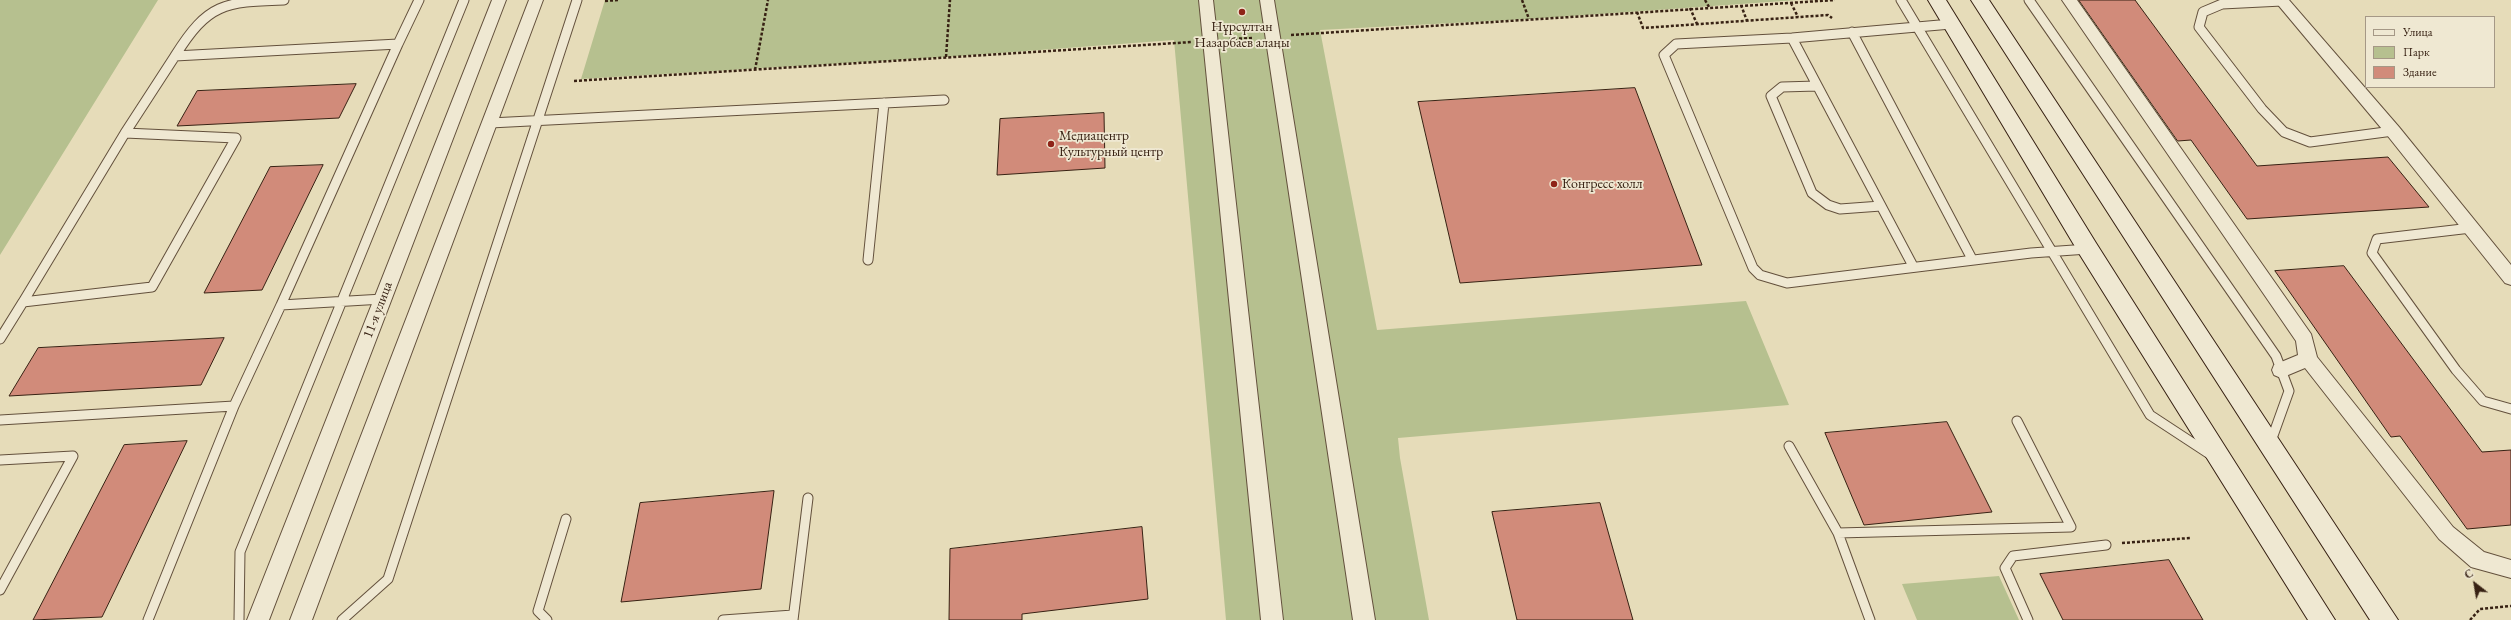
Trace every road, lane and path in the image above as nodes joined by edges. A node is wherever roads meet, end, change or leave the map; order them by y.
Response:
1 (284, 0) edge
2 (418, 0) edge
3 (464, 0) edge
4 (498, 0) edge
5 (536, 0) edge
6 (577, 0) edge
7 (618, 0) edge
8 (768, 0) edge
9 (950, 0) edge
10 (1206, 0) edge
11 (1267, 0) edge
12 (1522, 0) edge
13 (1705, 0) edge
14 (1901, 0) edge
15 (1937, 0) edge
16 (1980, 0) edge
17 (2029, 0) edge
18 (2069, 0) edge
19 (605, 1) edge
20 (2282, 1) edge
21 (1791, 2) dead end
22 (1741, 5) dead end
23 (1709, 7) dead end
24 (1690, 8) dead end
25 (1637, 12) dead end
26 (1798, 17) junction
27 (1529, 19) dead end
28 (1747, 21) junction
29 (1697, 24) junction
30 (1951, 24) junction
31 (1918, 26) junction
32 (1852, 32) junction
33 (1792, 38) junction
34 (398, 44) junction
35 (175, 56) junction
36 (946, 57) dead end
37 (755, 70) dead end
38 (1817, 86) junction
39 (944, 100) dead end
40 (884, 103) junction
41 (538, 121) junction
42 (490, 124) junction
43 (125, 132) junction
44 (2393, 132) junction
45 (1881, 206) junction
46 (2471, 228) junction
47 (2088, 250) junction
48 (2050, 251) junction
49 (1972, 259) junction
50 (868, 260) dead end
51 (1913, 266) junction
52 (2511, 278) edge
53 (383, 298) junction
54 (342, 301) junction
55 (23, 302) junction
56 (281, 305) junction
57 (0, 339) edge
58 (2308, 359) junction
59 (2281, 370) junction
60 (234, 406) junction
61 (2511, 409) edge
62 (0, 420) edge
63 (2017, 421) dead end
64 (2270, 444) junction
65 (1789, 446) dead end
66 (0, 460) edge
67 (2225, 464) junction
68 (808, 498) dead end
69 (566, 519) dead end
70 (1838, 533) junction
71 (2190, 538) dead end
72 (2106, 545) joint
73 (2511, 569) edge
74 (0, 590) edge
75 (2511, 606) edge
76 (793, 618) edge
77 (148, 620) edge
78 (239, 620) edge
79 (258, 620) edge
80 (301, 620) edge
81 (342, 620) edge
82 (547, 620) edge
83 (723, 620) edge
84 (1272, 620) edge
85 (1364, 620) edge
86 (1870, 620) edge
87 (2028, 620) edge
88 (2322, 620) edge
89 (2385, 620) edge
90 (2470, 620) edge

1 - 35 lane
2 - 34 lane
3 - 54 lane
4 - 53 street, 11-я улица
5 - 42 street
6 - 41 lane
7 - 19 path
8 - 37 path
9 - 36 path
10 - 84 street
11 - 85 street
12 - 27 path
13 - 23 path
14 - 31 lane
15 - 30 street
16 - 64 street
17 - 59 lane
18 - 58 street
20 - 44 street
20 - 44 lane
21 - 26 path
22 - 28 path
24 - 29 path
25 - 29 path
26 - 28 path
26 - 32 path
28 - 29 path
30 - 31 lane
30 - 47 street
31 - 32 lane
31 - 48 lane
32 - 33 lane
32 - 49 lane
33 - 38 lane
33 - 51 lane
34 - 35 lane
34 - 56 lane
35 - 43 lane
38 - 45 lane
38 - 45 lane
39 - 40 lane
40 - 41 lane
40 - 50 lane
41 - 42 lane
41 - 81 lane
42 - 80 street
43 - 55 lane
43 - 55 lane
44 - 46 street
45 - 51 lane
46 - 52 street
46 - 61 lane
47 - 48 lane
47 - 67 street
48 - 49 lane
48 - 67 lane
49 - 51 lane
53 - 54 lane
53 - 79 street, 11-я улица
54 - 56 lane
54 - 78 lane
55 - 57 lane
56 - 60 lane
58 - 59 street
58 - 73 street
59 - 64 lane
60 - 62 lane
60 - 77 lane
63 - 70 lane
64 - 89 street
65 - 70 lane
66 - 74 lane
67 - 88 street
68 - 76 lane
69 - 82 lane
70 - 86 lane
71 - 72 path
72 - 87 lane
75 - 90 path
76 - 83 lane

